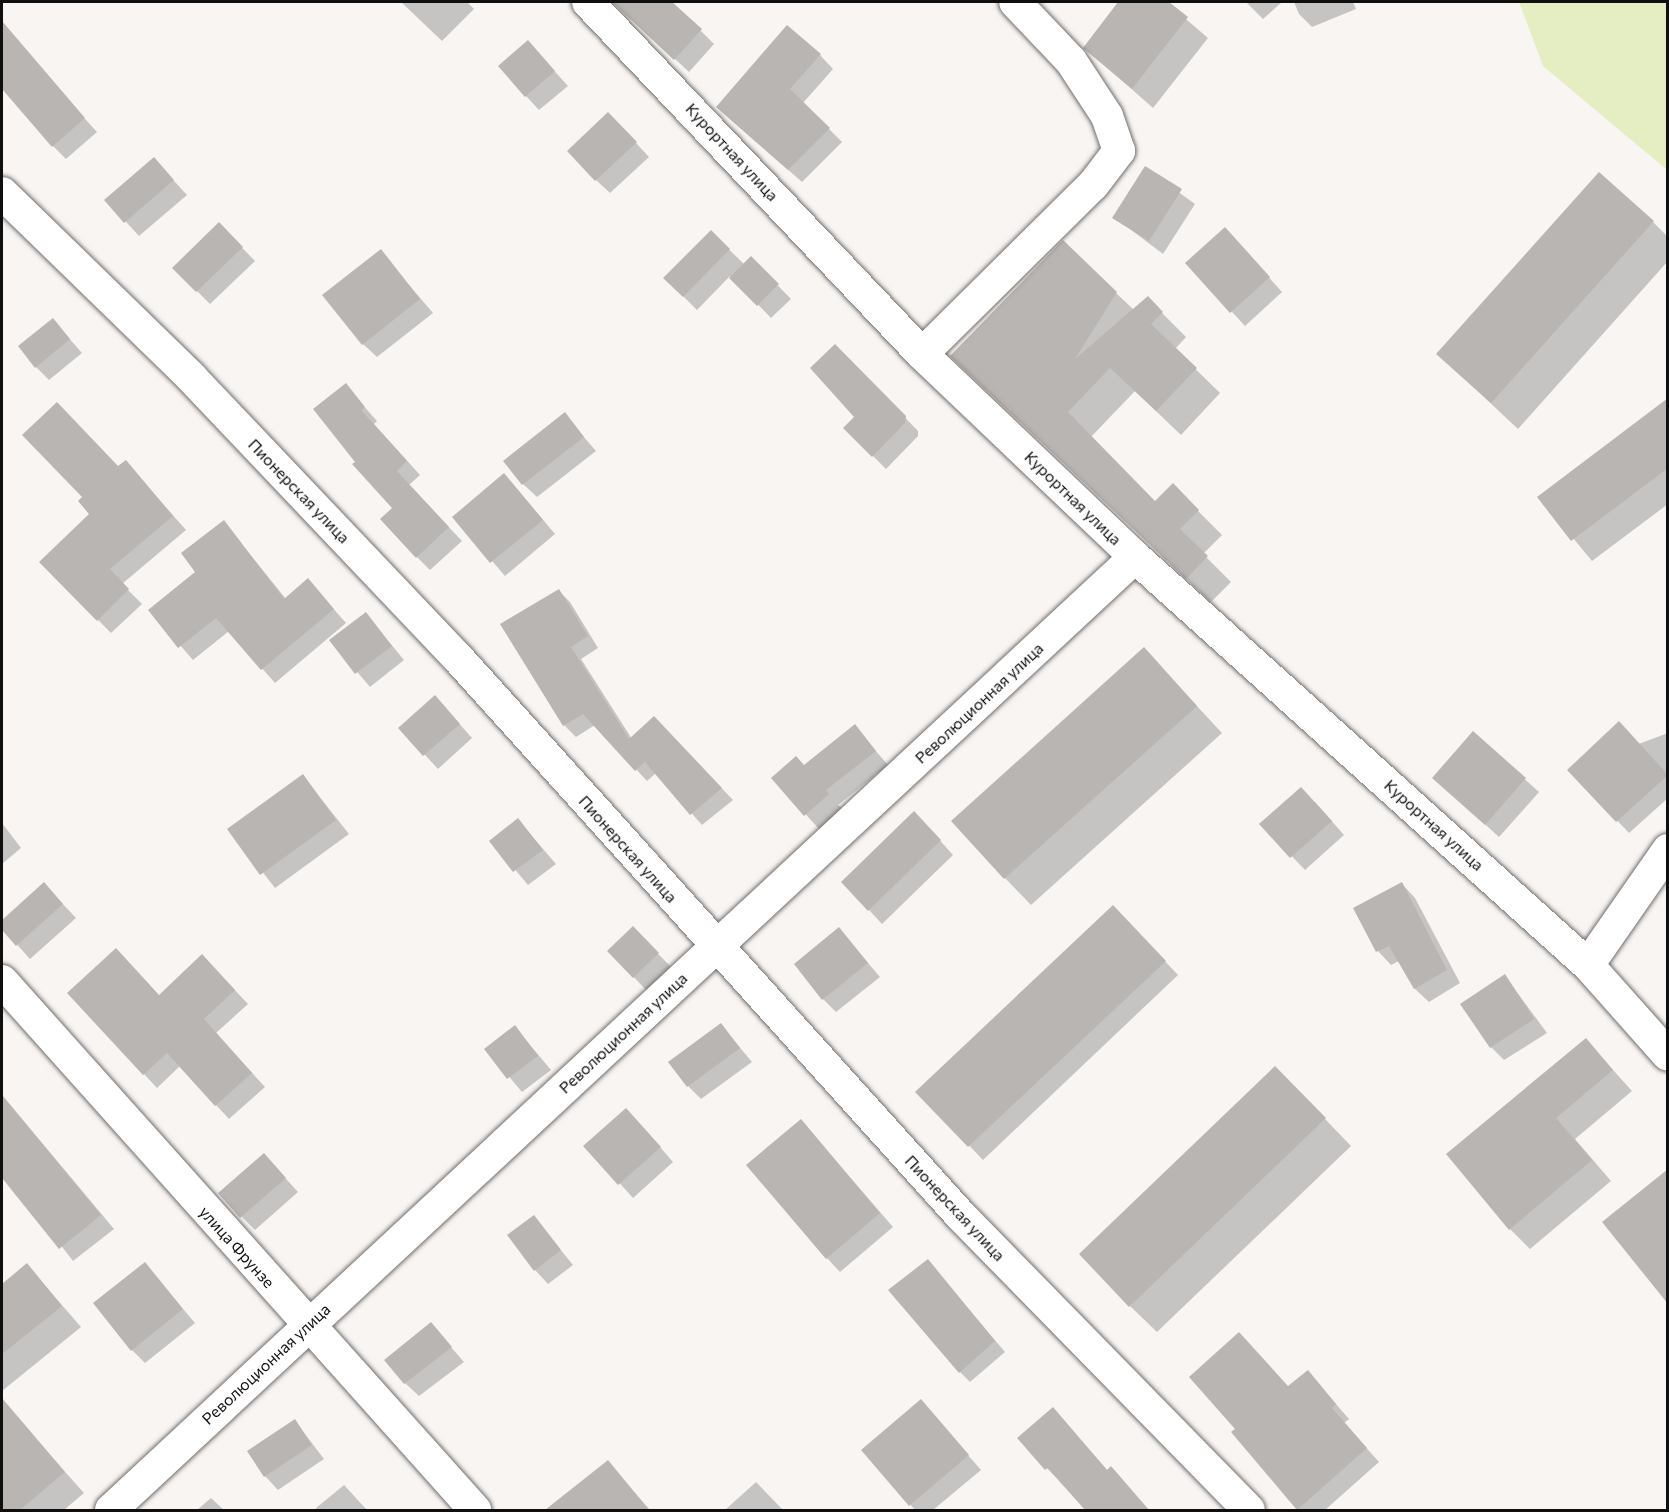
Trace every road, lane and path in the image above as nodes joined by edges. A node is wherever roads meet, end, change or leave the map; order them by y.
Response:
1 (588, 2) edge
2 (1015, 2) edge
3 (2, 193) edge
4 (922, 354) junction
5 (1135, 557) junction
6 (1668, 850) edge
7 (716, 947) junction
8 (1588, 965) junction
9 (2, 981) edge
10 (1668, 1055) edge
11 (306, 1325) junction
12 (111, 1510) edge
13 (475, 1510) edge
14 (1249, 1510) edge

1 - 4 street, Курортная улица
2 - 4 street
3 - 7 street, Пионерская улица
4 - 5 street, Курортная улица
5 - 7 street, Революционная улица
5 - 8 street, Курортная улица
6 - 8 street
7 - 11 street, Революционная улица
7 - 14 street, Пионерская улица
8 - 10 street, Курортная улица
9 - 11 street, улица Фрунзе
11 - 12 street, Революционная улица
11 - 13 street, улица Фрунзе

